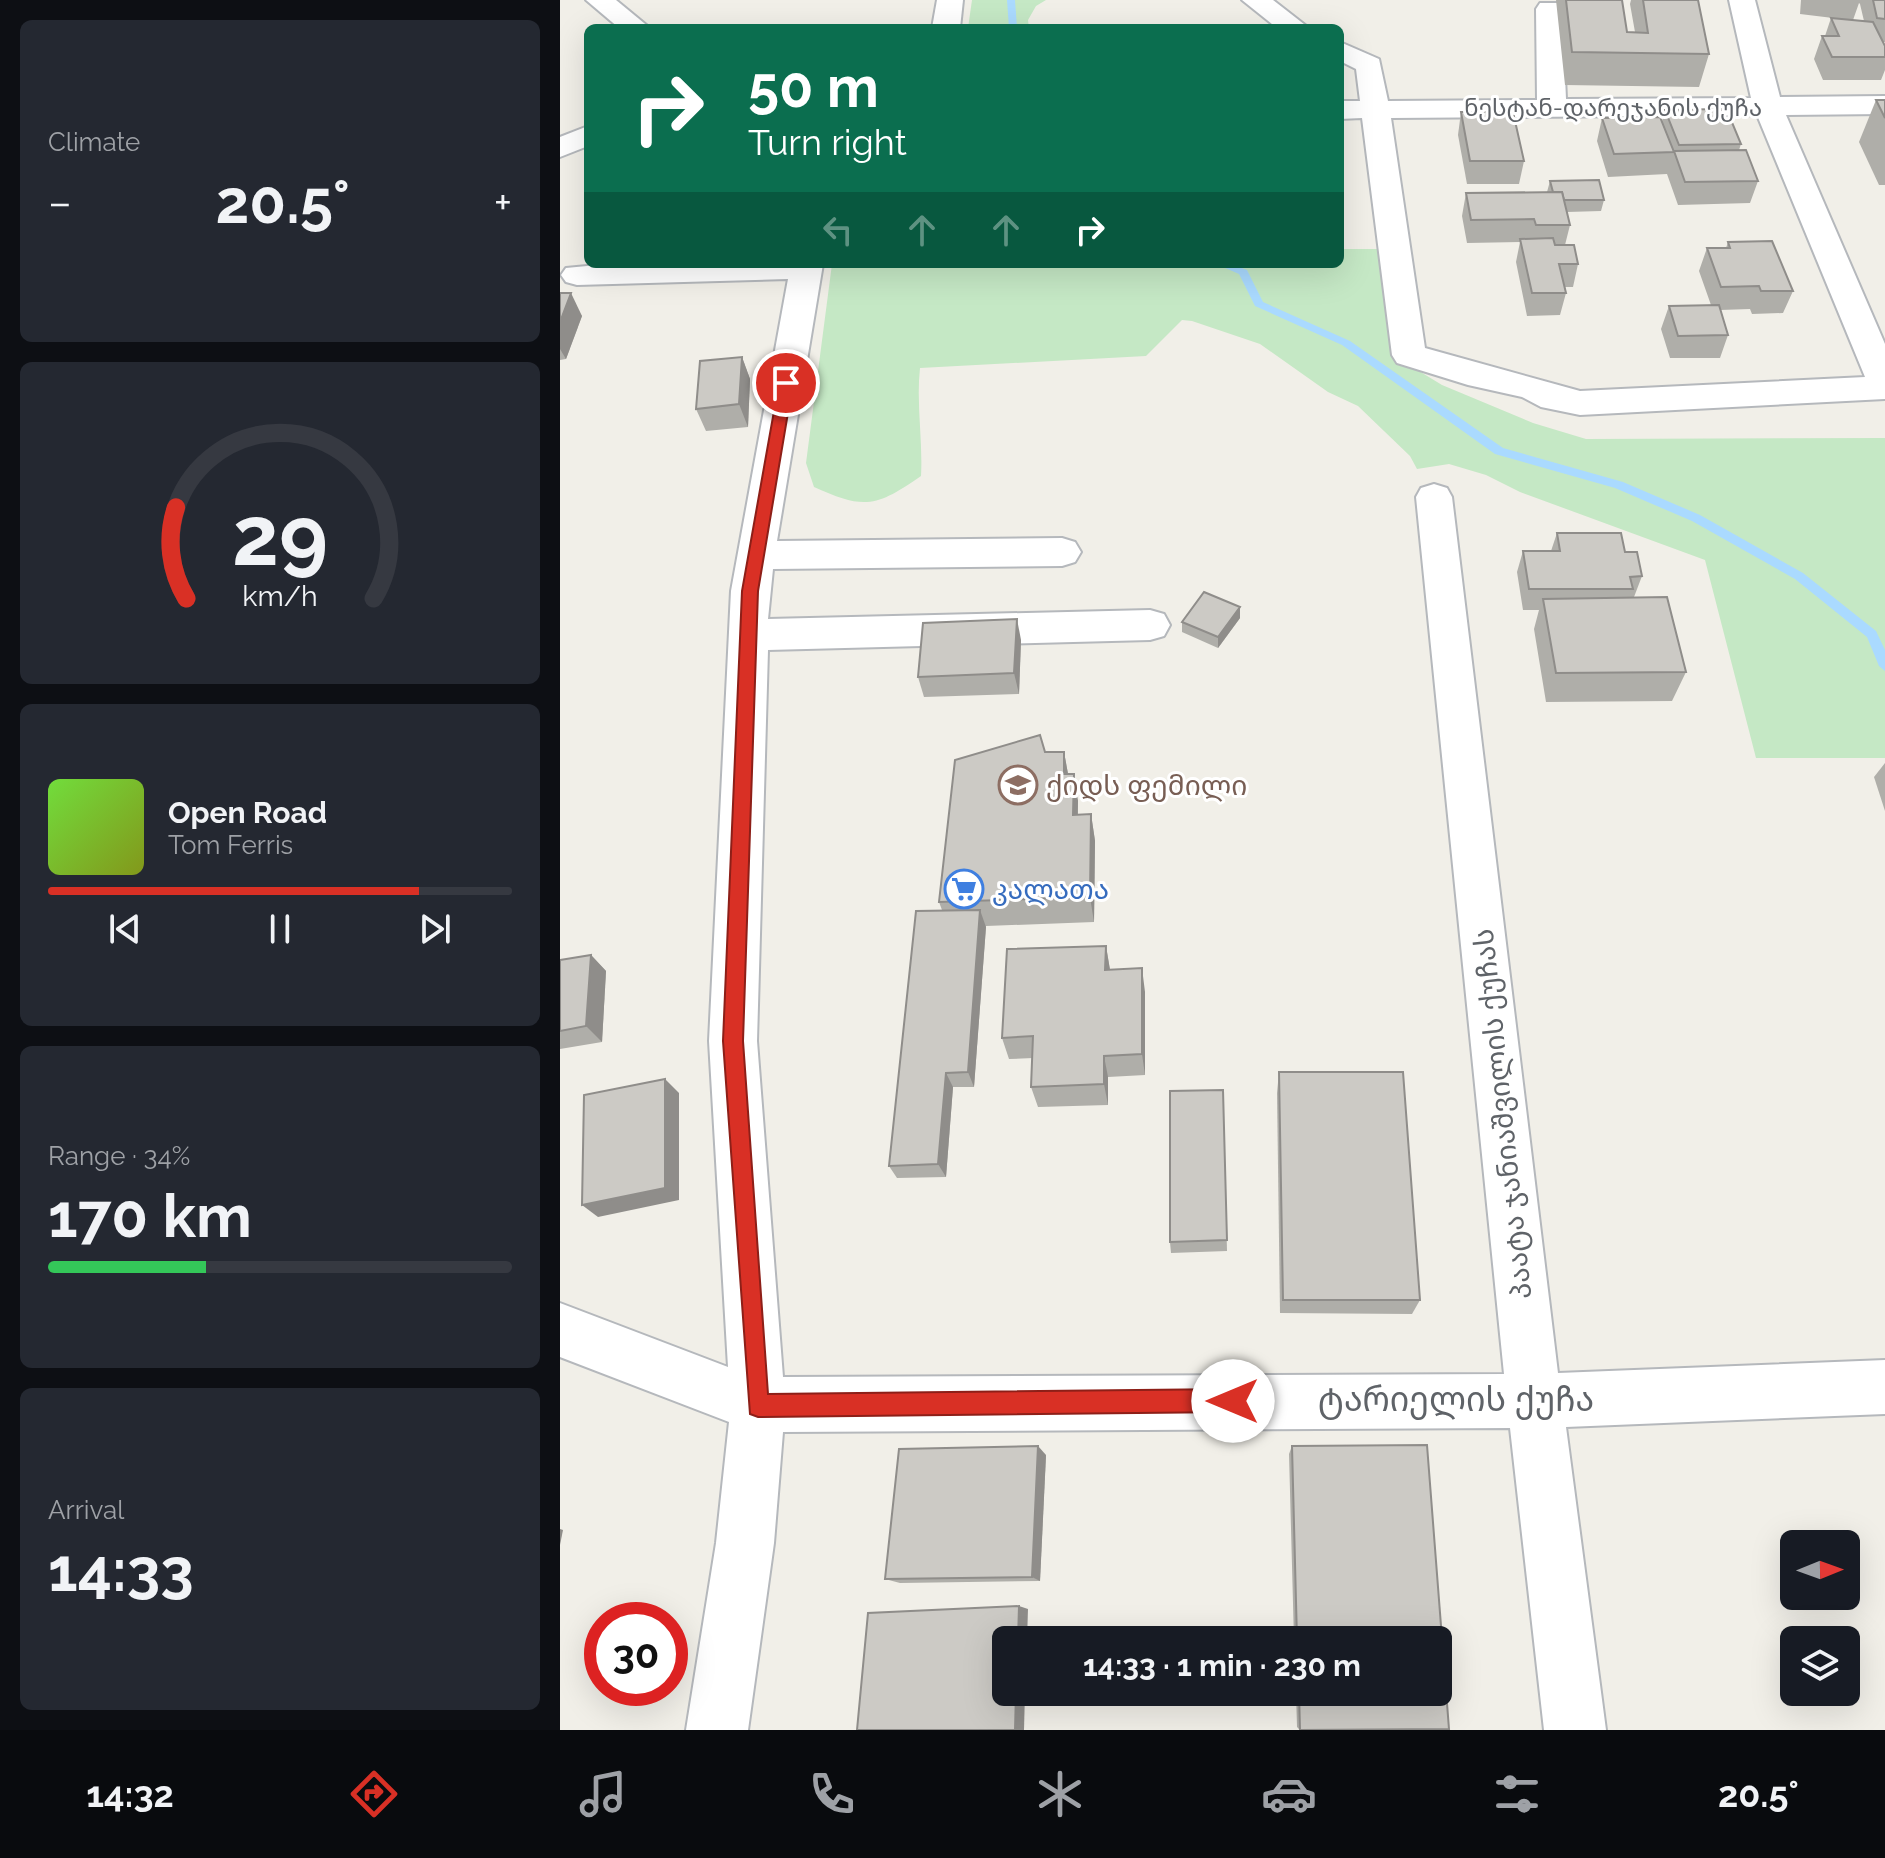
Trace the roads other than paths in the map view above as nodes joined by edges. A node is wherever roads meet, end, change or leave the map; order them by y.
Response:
1 (599, 0) edge
2 (950, 0) edge
3 (1255, 0) edge
4 (1742, 0) edge
5 (1549, 9) dead end
6 (631, 24) edge
7 (947, 24) edge
8 (1289, 24) edge
9 (1344, 52) edge
10 (1885, 105) edge
11 (1768, 107) junction
12 (1552, 109) junction
13 (1344, 110) edge
14 (1377, 110) junction
15 (584, 137) edge
16 (560, 148) edge
17 (755, 268) edge
18 (806, 268) edge
19 (577, 275) dead end
20 (1885, 385) edge
21 (1434, 497) dead end
22 (1062, 552) dead end
23 (757, 555) junction
24 (1150, 625) dead end
25 (749, 635) junction
26 (560, 1330) edge
27 (1885, 1387) edge
28 (1535, 1401) junction
29 (758, 1406) junction
30 (717, 1730) edge
31 (1575, 1730) edge

1 - 6 street
2 - 7 street
3 - 8 street
4 - 11 street
5 - 12 street
9 - 14 street
10 - 11 street, ნესტან-დარეჯანის ქუჩა
11 - 12 street, ნესტან-დარეჯანის ქუჩა
11 - 20 street
12 - 14 street, ნესტან-დარეჯანის ქუჩა
13 - 14 street, ნესტან-დარეჯანის ქუჩა
14 - 20 street
15 - 16 street
17 - 19 street
18 - 23 street
21 - 28 street, პაატა ჯანიაშვილის ქუჩას
22 - 23 street
23 - 25 street
24 - 25 street
25 - 29 street
26 - 29 street, ტარიელის ქუჩა
27 - 28 street, ტარიელის ქუჩა
28 - 29 street, ტარიელის ქუჩა
28 - 31 street, პაატა ჯანიაშვილის ქუჩას
29 - 30 street

